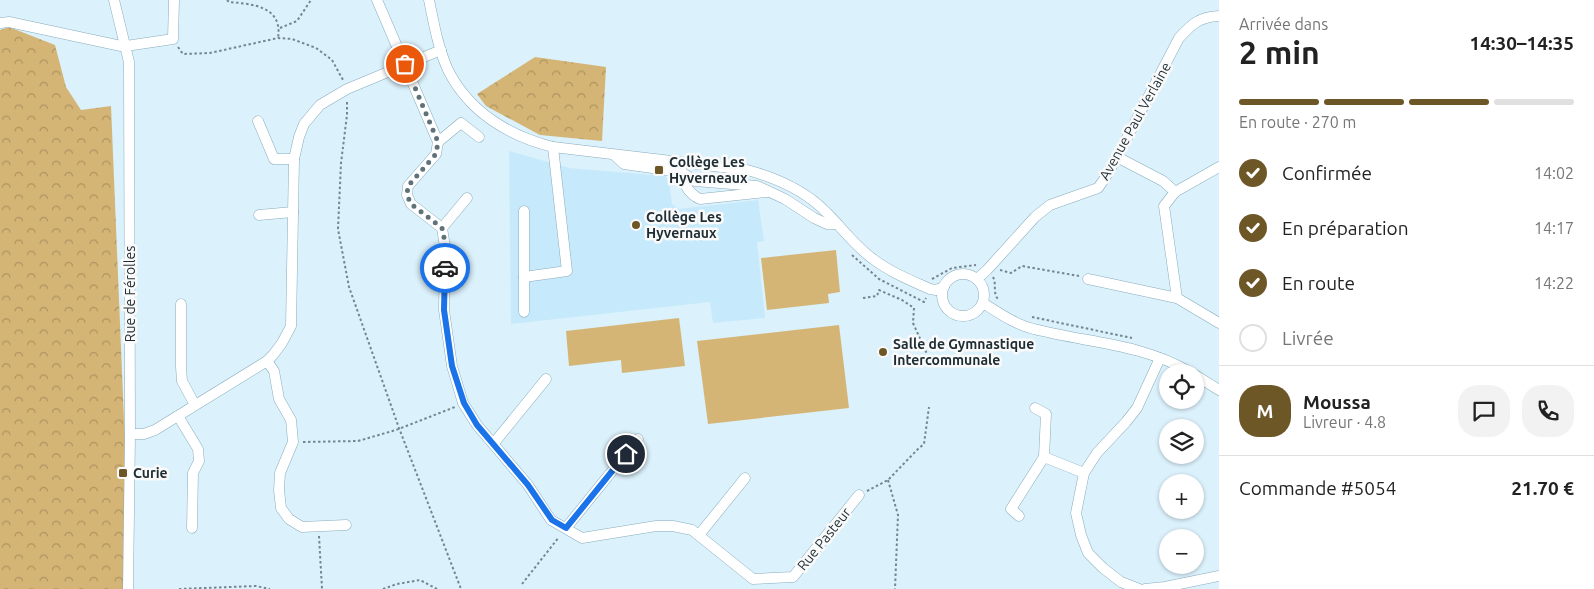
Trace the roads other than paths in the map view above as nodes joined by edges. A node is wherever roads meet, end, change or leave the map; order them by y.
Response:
1 (114, 0) edge
2 (174, 0) edge
3 (377, 0) edge
4 (430, 0) edge
5 (1219, 16) edge
6 (0, 23) edge
7 (126, 46) junction
8 (441, 50) junction
9 (405, 64) junction
10 (258, 121) dead end
11 (479, 137) dead end
12 (438, 142) junction
13 (553, 147) junction
14 (1117, 157) junction
15 (294, 159) junction
16 (681, 167) junction
17 (1219, 167) edge
18 (769, 192) junction
19 (1175, 192) junction
20 (467, 198) dead end
21 (524, 211) dead end
22 (293, 212) junction
23 (259, 215) dead end
24 (837, 224) junction
25 (442, 228) junction
26 (524, 277) junction
27 (977, 279) junction
28 (1088, 279) road end
29 (944, 287) junction
30 (1177, 298) junction
31 (983, 303) junction
32 (181, 304) dead end
33 (524, 312) dead end
34 (1219, 324) edge
35 (1160, 358) junction
36 (267, 361) junction
37 (1173, 364) edge
38 (546, 379) dead end
39 (1204, 381) edge
40 (1219, 390) edge
41 (195, 405) junction
42 (1035, 408) dead end
43 (178, 416) junction
44 (130, 434) junction
45 (638, 439) dead end
46 (494, 443) junction
47 (1044, 457) junction
48 (1084, 473) junction
49 (745, 478) dead end
50 (859, 495) road end
51 (1019, 516) dead end
52 (346, 525) dead end
53 (192, 528) dead end
54 (566, 528) junction
55 (699, 535) junction
56 (1219, 576) edge
57 (128, 589) edge
58 (1139, 589) edge
59 (1145, 589) edge

1 - 7 street, Rue de Férolles
2 - 7 street
3 - 9 street
4 - 8 street
5 - 14 street, Avenue Paul Verlaine
6 - 7 street
7 - 44 street, Rue de Férolles
8 - 9 street
8 - 13 street
9 - 12 street
9 - 15 street
10 - 15 street
11 - 12 street
12 - 25 street
13 - 16 street
13 - 26 street
14 - 19 street
14 - 27 street, Avenue Paul Verlaine
15 - 22 street
16 - 18 street
16 - 18 street
16 - 24 street
17 - 19 street
18 - 24 street
19 - 30 street
20 - 25 street
21 - 26 street
22 - 23 street
22 - 36 street
24 - 29 street
25 - 46 street, Rue Pasteur
26 - 33 street
27 - 29 street
27 - 31 street
28 - 30 street
29 - 31 street
30 - 34 street
31 - 35 street
32 - 41 street
35 - 37 street
35 - 48 street
36 - 41 street
36 - 52 street
38 - 46 street
39 - 40 street
41 - 43 street
42 - 47 street
43 - 44 street
43 - 53 street
44 - 57 street, Rue de Férolles
45 - 54 street
46 - 54 street, Rue Pasteur
47 - 48 street
47 - 51 street
48 - 58 street
49 - 55 street
50 - 55 street, Rue Pasteur
54 - 55 street, Rue Pasteur
56 - 59 street

